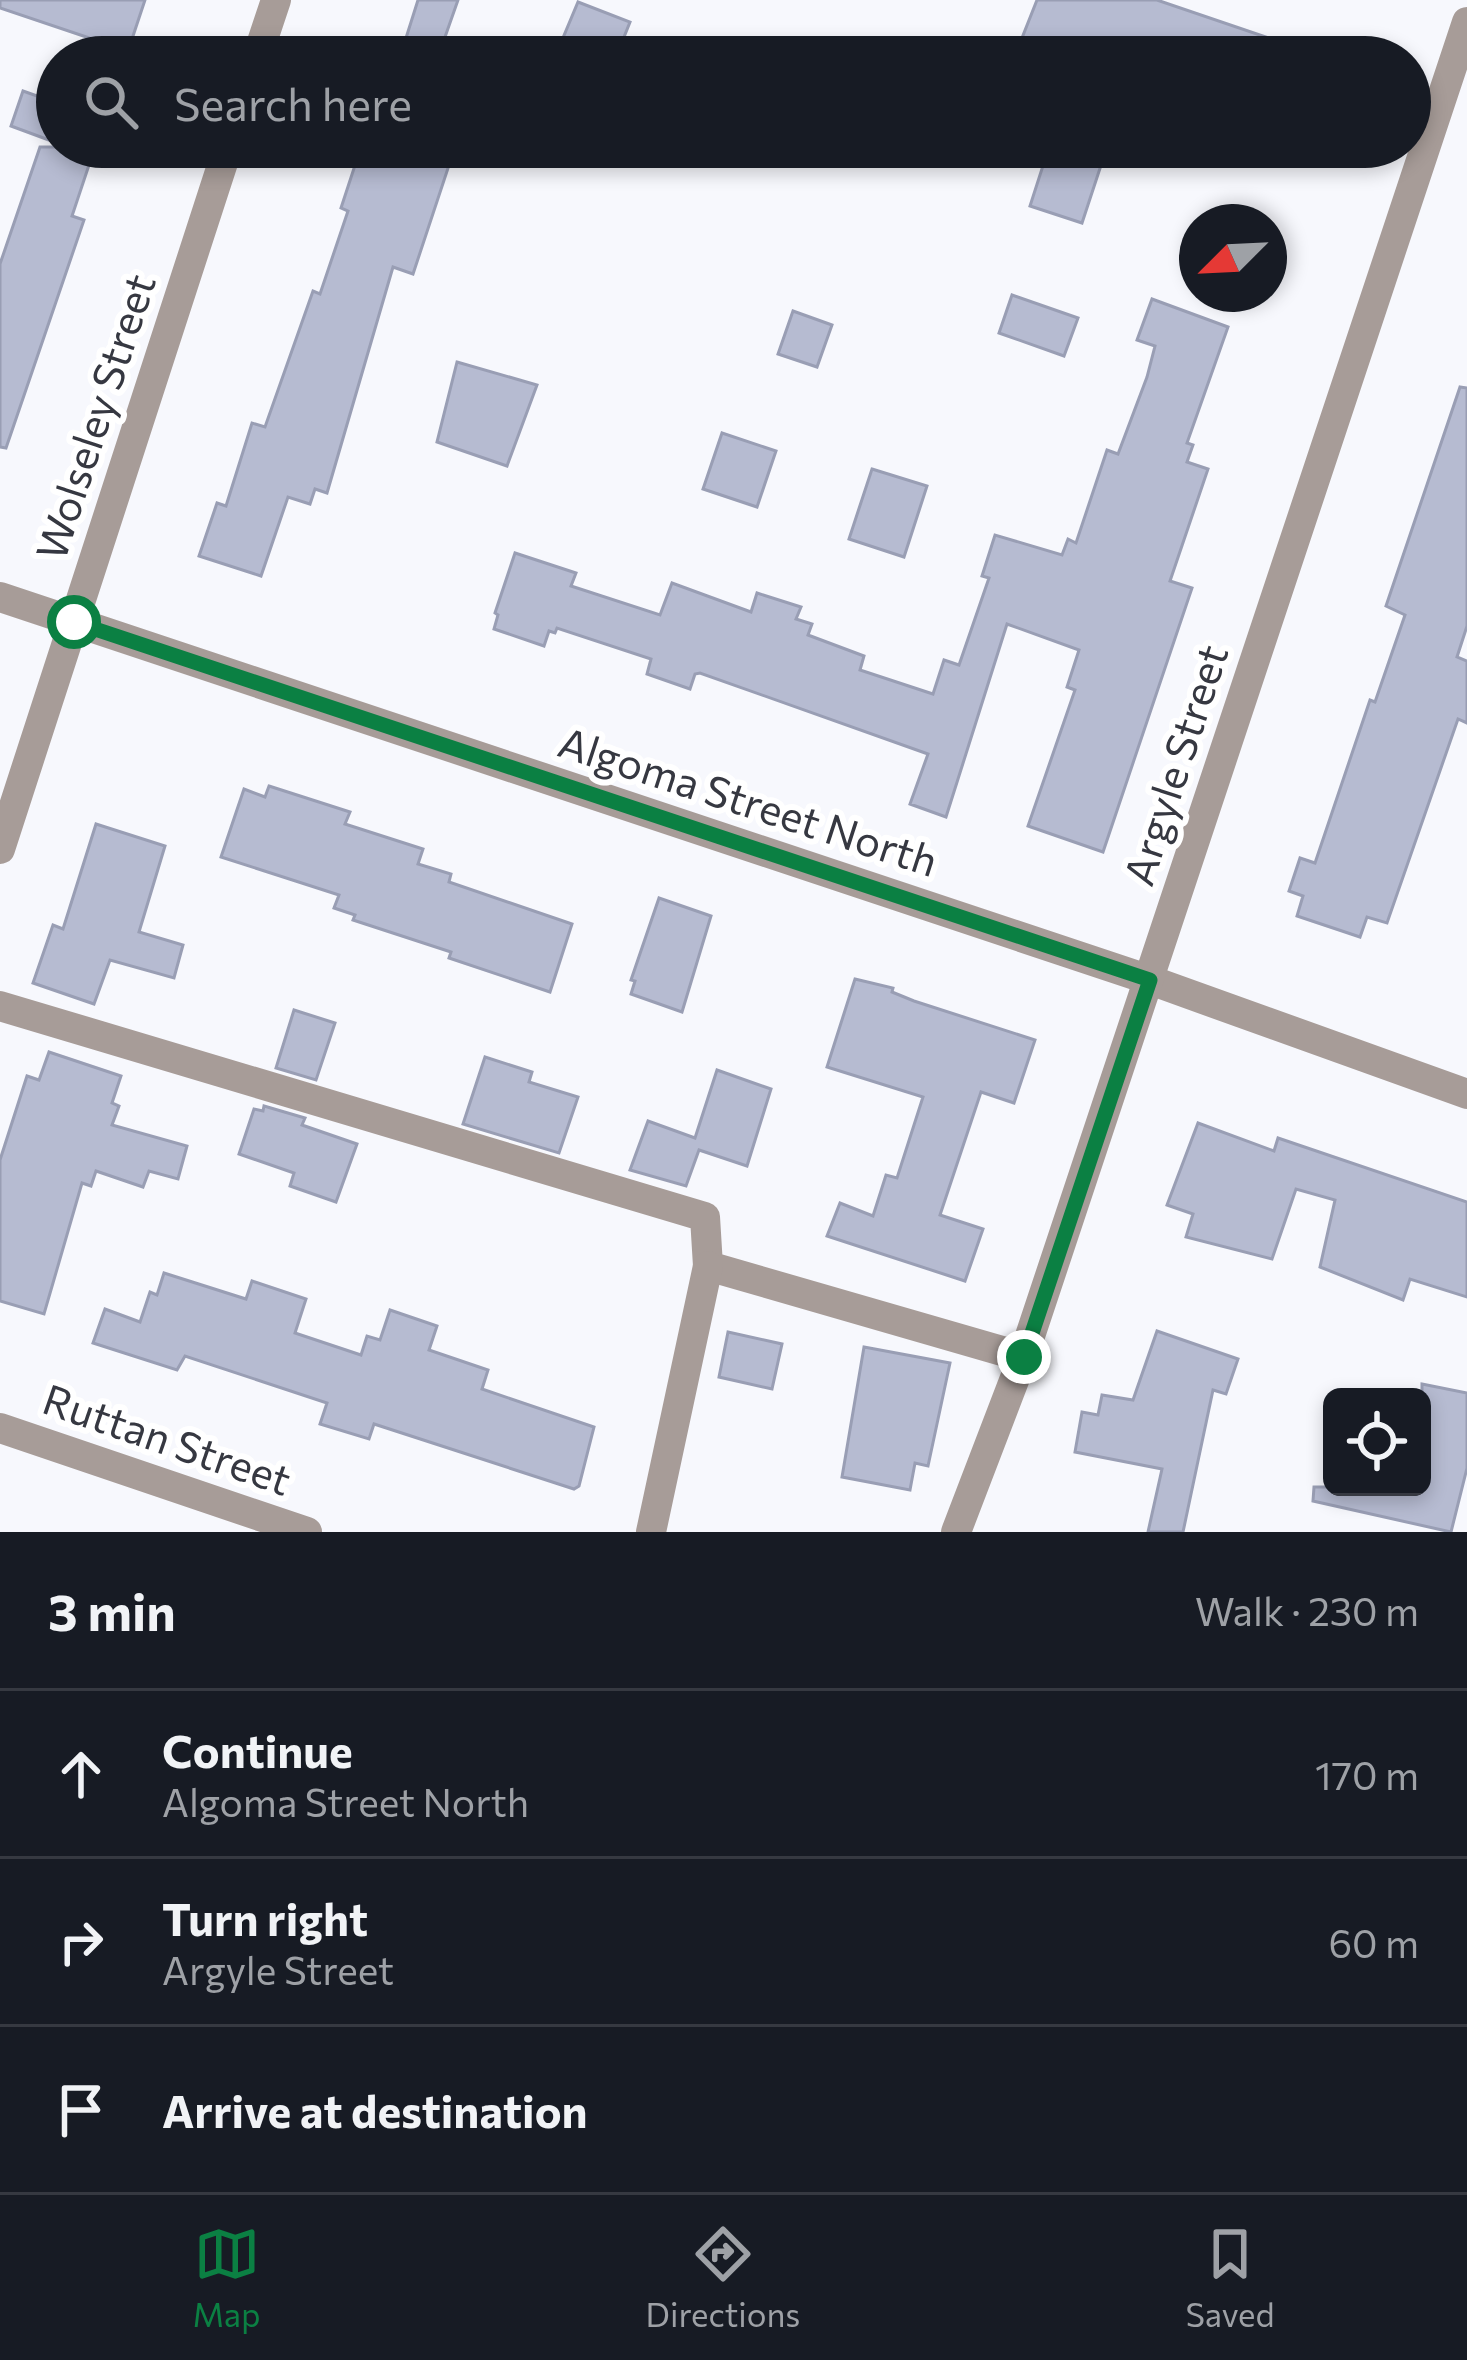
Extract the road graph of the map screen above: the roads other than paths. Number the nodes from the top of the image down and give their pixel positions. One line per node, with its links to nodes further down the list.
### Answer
1 (276, 0): 3 (street)
2 (1467, 22): 4 (street, Argyle Street)
3 (264, 36)
4 (1431, 131)
5 (221, 168): 8 (street, Wolseley Street)
6 (1419, 168): 10 (street, Argyle Street)
7 (0, 597): 8 (street, Algoma Street North)
8 (74, 622): 9 (street, Wolseley Street); 10 (street, Algoma Street North)
9 (0, 849)
10 (1150, 980): 12 (street, Algoma Street North); 14 (street, Argyle Street)
11 (0, 1006): 13 (street)
12 (1467, 1094)
13 (708, 1266): 14 (street); 17 (street)
14 (1024, 1357): 18 (street, Argyle Street)
15 (0, 1428): 16 (street, Ruttan Street)
16 (307, 1532)
17 (651, 1532)
18 (956, 1532)

